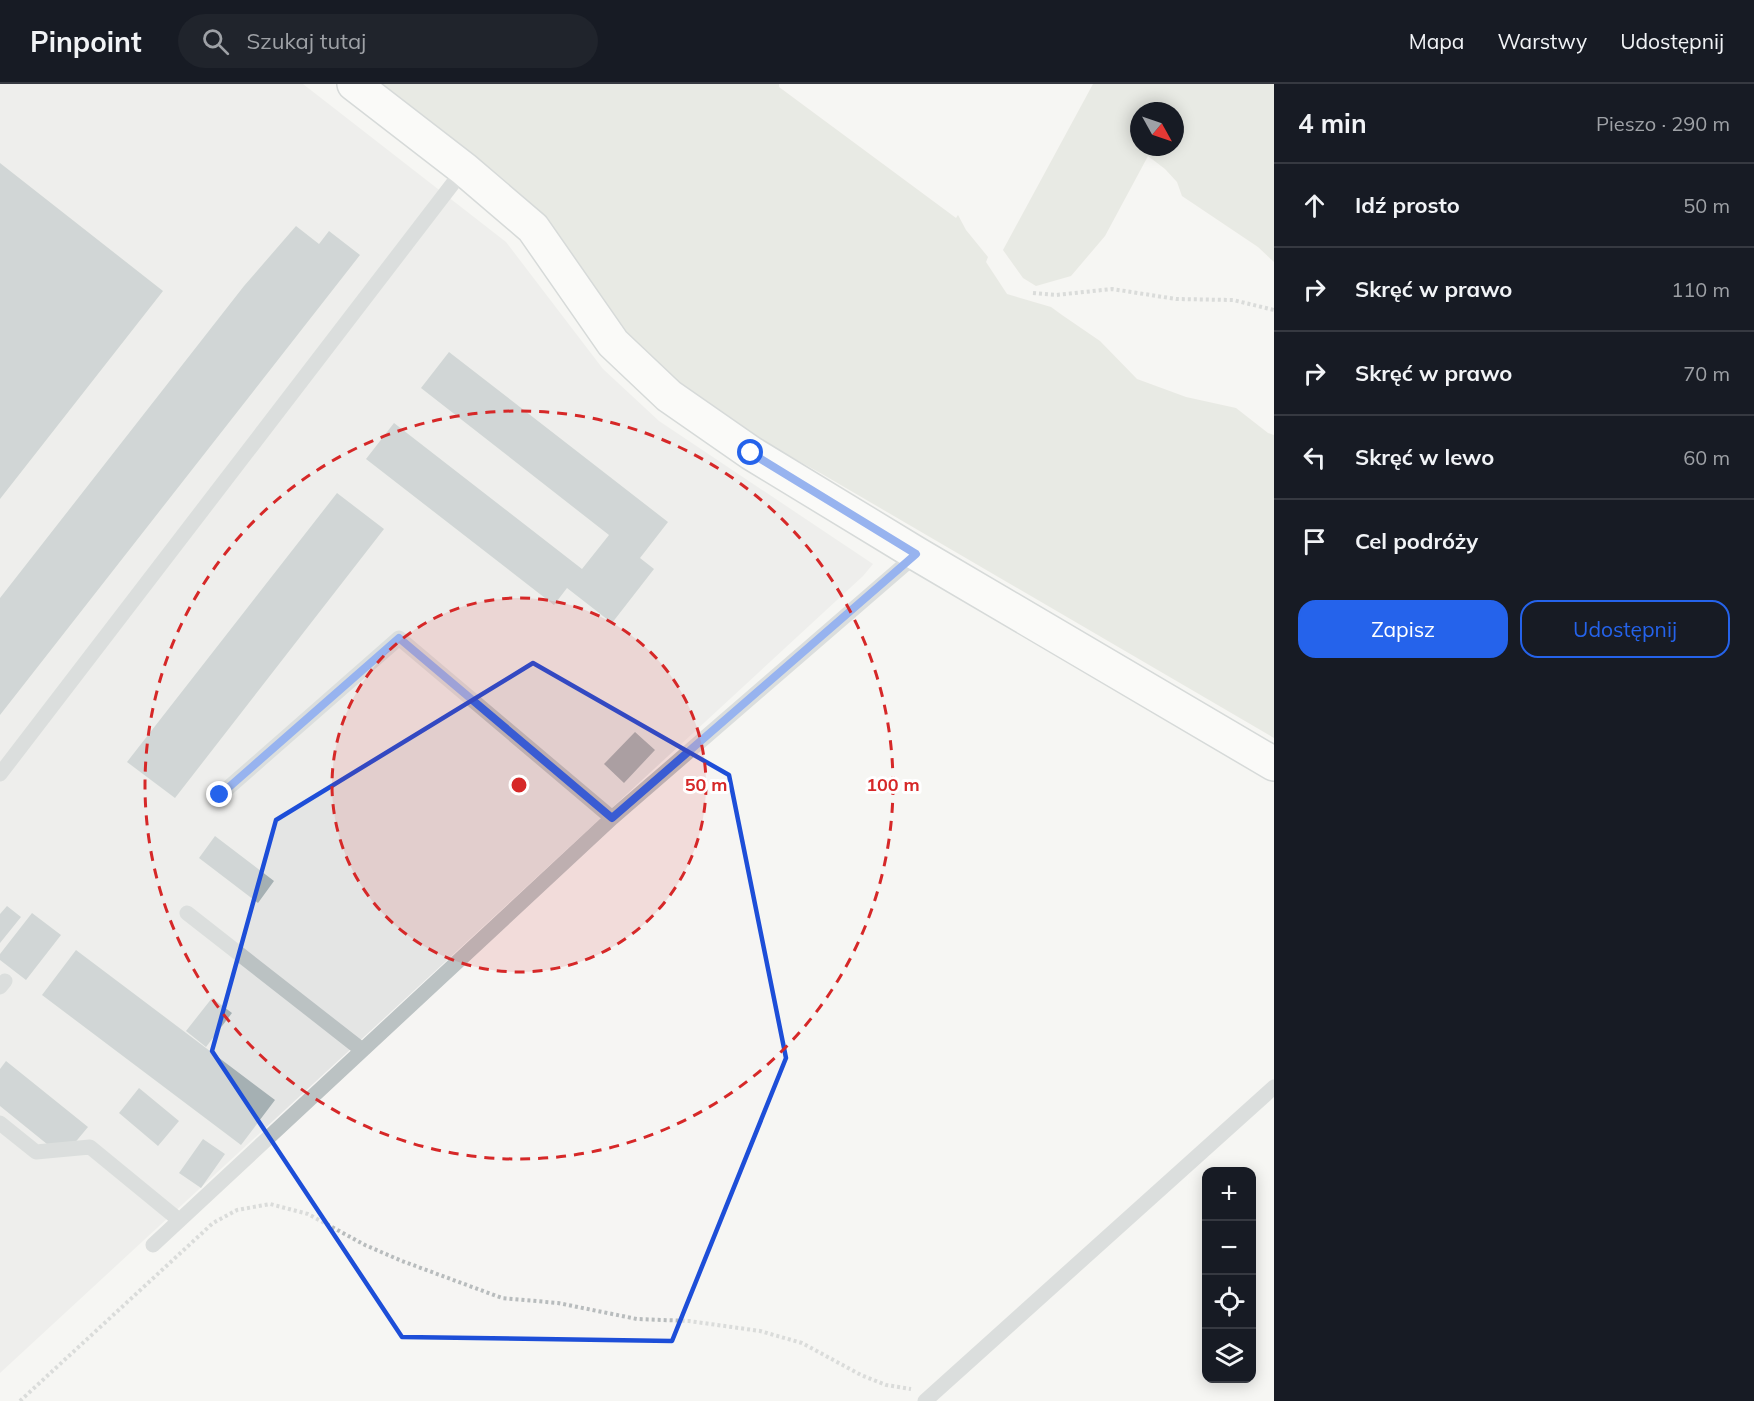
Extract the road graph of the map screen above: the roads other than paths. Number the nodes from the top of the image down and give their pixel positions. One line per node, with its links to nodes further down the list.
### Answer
1 (354, 84): 2 (street)
2 (464, 169): 3 (street); 5 (lane)
3 (916, 554): 4 (street); 7 (lane)
4 (1274, 764)
5 (0, 774)
6 (220, 795): 7 (lane)
7 (612, 818): 9 (lane)
8 (187, 913): 9 (lane)
9 (362, 1050): 12 (lane)
10 (1274, 1087): 14 (lane)
11 (0, 1123): 12 (lane)
12 (179, 1220): 13 (lane)
13 (153, 1245)
14 (928, 1398)

